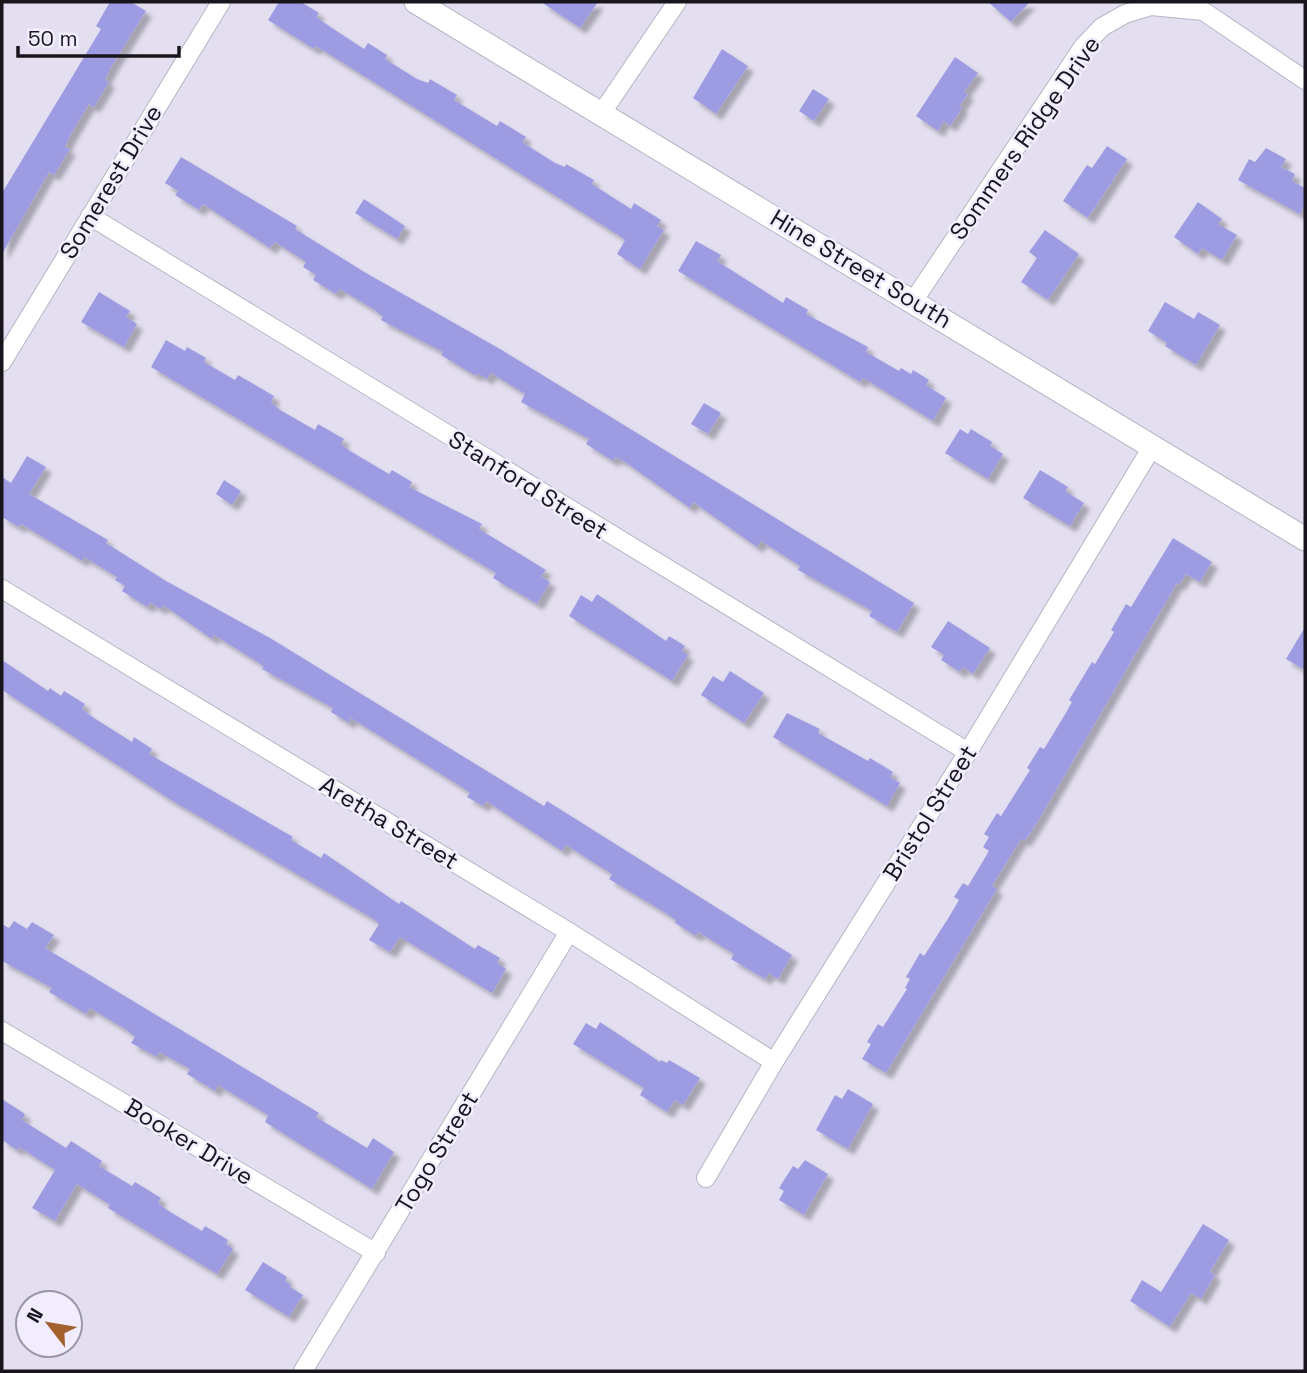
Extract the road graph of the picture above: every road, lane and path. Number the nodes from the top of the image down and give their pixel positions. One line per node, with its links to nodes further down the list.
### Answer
1 (221, 2): 6 (street, Somerest Drive)
2 (416, 2): 5 (street, Hine Street South)
3 (677, 2): 5 (street)
4 (1305, 80): 7 (street, Sommers Ridge Drive)
5 (601, 114): 7 (street, Hine Street South)
6 (90, 216): 8 (street, Somerest Drive); 12 (street, Stanford Street)
7 (914, 300): 9 (street, Hine Street South)
8 (2, 362)
9 (1152, 447): 10 (street, Hine Street South); 12 (street, Bristol Street)
10 (1305, 539)
11 (2, 589): 13 (street, Aretha Street)
12 (968, 752): 15 (street, Bristol Street)
13 (569, 932): 15 (street, Aretha Street); 17 (street, Togo Street)
14 (2, 1031): 17 (street, Booker Drive)
15 (774, 1062): 16 (street, Bristol Street)
16 (706, 1178)
17 (376, 1253): 18 (street, Togo Street)
18 (303, 1371)

